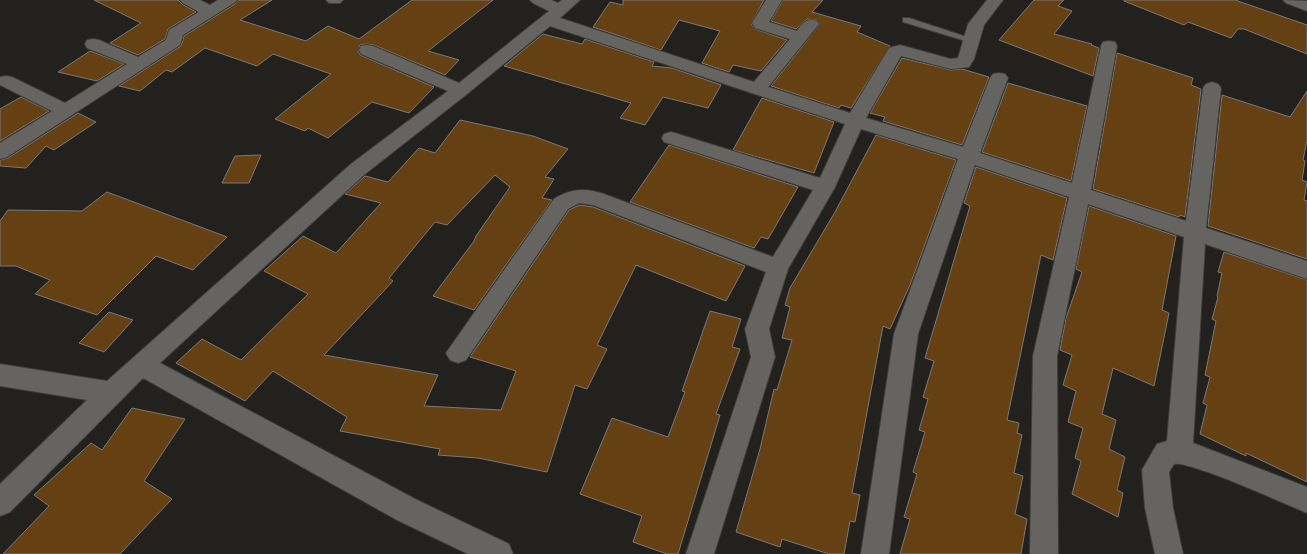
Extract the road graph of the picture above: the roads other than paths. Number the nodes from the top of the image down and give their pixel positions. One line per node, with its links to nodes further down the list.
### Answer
1 (188, 0): 9 (street)
2 (229, 0): 9 (street)
3 (538, 0): 8 (street)
4 (774, 0): 19 (street)
5 (995, 0): 11 (street)
6 (1291, 0): 7 (street)
7 (1307, 6)
8 (561, 10): 19 (street); 20 (street)
9 (210, 12): 15 (street)
10 (906, 20): 11 (lane)
11 (972, 40): 22 (street)
12 (93, 44): 15 (street)
13 (1109, 46): 27 (street)
14 (367, 50): 20 (street)
15 (140, 64): 21 (street)
16 (999, 78): 25 (street)
17 (6, 81): 21 (street)
18 (1212, 88): 28 (street)
19 (758, 89): 22 (street)
20 (461, 90): 32 (street)
21 (66, 111): 24 (street)
22 (855, 121): 25 (street); 26 (street)
23 (671, 138): 26 (street)
24 (0, 152)
25 (968, 156): 27 (street); 40 (street)
26 (825, 187): 29 (street)
27 (1080, 194): 28 (street); 41 (street)
28 (1195, 232): 30 (street); 35 (street)
29 (778, 268): 31 (street); 39 (street)
30 (1307, 270)
31 (458, 353)
32 (141, 365): 34 (street); 38 (street)
33 (0, 374): 34 (street)
34 (112, 393): 37 (street)
35 (1179, 451): 36 (street); 42 (street)
36 (1307, 500)
37 (0, 503)
38 (499, 554)
39 (700, 554)
40 (876, 554)
41 (1044, 554)
42 (1169, 554)

